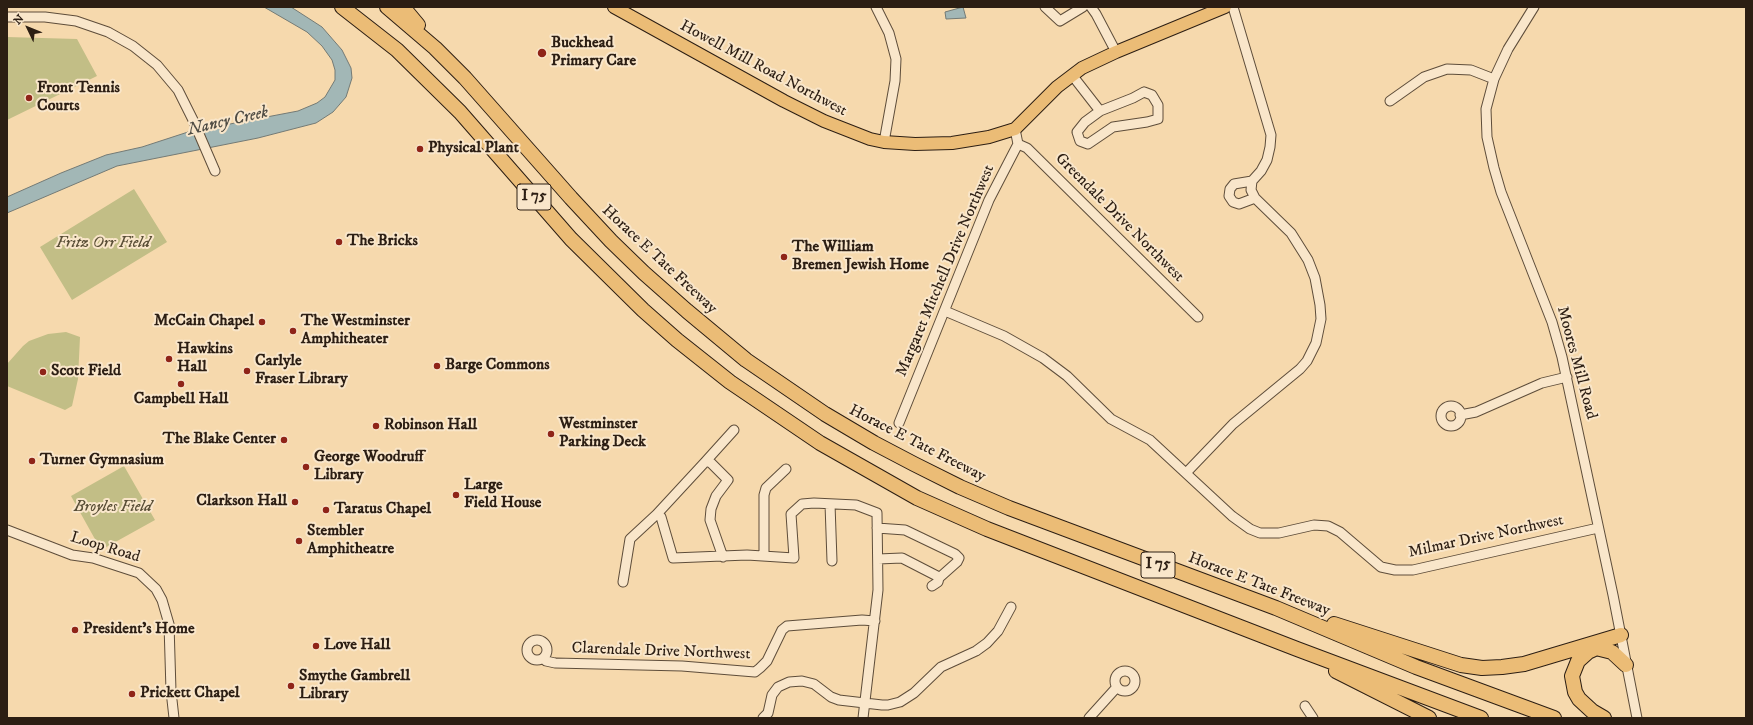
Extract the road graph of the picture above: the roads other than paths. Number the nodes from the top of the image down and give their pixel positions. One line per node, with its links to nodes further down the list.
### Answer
1 (342, 7): 52 (highway, I 75)
2 (387, 7): 14 (highway, Horace E Tate Freeway / I 75)
3 (403, 7): 14 (highway)
4 (614, 7): 21 (main road, Howell Mill Road Northwest)
5 (876, 7): 21 (street)
6 (1045, 7): 7 (street)
7 (1083, 7)
8 (1091, 7): 15 (street)
9 (1225, 7): 12 (main road)
10 (1233, 7): 24 (street)
11 (1534, 7): 17 (street, Moores Mill Road)
12 (1207, 11): 15 (main road)
13 (7, 17): 23 (street)
14 (435, 48): 48 (highway, Horace E Tate Freeway / I 75)
15 (1116, 52): 16 (main road)
16 (1072, 75): 19 (street); 20 (main road)
17 (1494, 79): 18 (street); 28 (street, Moores Mill Road)
18 (1390, 101)
19 (1100, 111): 19 (street)
20 (1015, 130): 21 (main road, Howell Mill Road Northwest); 22 (street)
21 (884, 142)
22 (1018, 144): 26 (street, Margaret Mitchell Drive Northwest); 27 (street, Greendale Drive Northwest)
23 (215, 171)
24 (1252, 181): 25 (street); 25 (street)
25 (1255, 198): 34 (street)
26 (945, 311): 30 (street, Margaret Mitchell Drive Northwest); 34 (street)
27 (1198, 317)
28 (1567, 377): 29 (street); 38 (street, Moores Mill Road)
29 (1460, 416)
30 (899, 423)
31 (734, 430): 32 (street)
32 (706, 461): 36 (street); 41 (street)
33 (786, 469): 40 (street)
34 (1186, 473): 38 (street, Milmar Drive Northwest)
35 (830, 504): 37 (street); 40 (street); 43 (street)
36 (657, 514): 41 (street); 45 (street)
37 (877, 528): 42 (street); 44 (street)
38 (1598, 528): 50 (street, Moores Mill Road)
39 (7, 530): 59 (street, Loop Road)
40 (764, 556): 41 (street)
41 (722, 557)
42 (878, 559): 44 (street); 49 (street)
43 (832, 561)
44 (939, 578): 46 (street)
45 (623, 582)
46 (932, 586)
47 (1011, 607): 56 (street)
48 (1276, 608): 50 (highway); 66 (highway, Horace E Tate Freeway / I 75)
49 (875, 621): 53 (street, Clarendale Drive Northwest); 56 (street)
50 (1621, 639): 51 (highway); 54 (street, Moores Mill Road)
51 (1596, 648): 54 (highway); 67 (highway)
52 (1297, 649): 64 (highway); 65 (highway, I 75)
53 (543, 658)
54 (1626, 666): 58 (street, Moores Mill Road)
55 (1117, 688): 62 (street)
56 (864, 703): 60 (street); 61 (street)
57 (1305, 706): 63 (street)
58 (1636, 716)
59 (174, 718)
60 (763, 718)
61 (862, 718)
62 (1089, 718)
63 (1313, 718)
64 (1429, 718)
65 (1481, 718)
66 (1554, 718)
67 (1604, 718)

